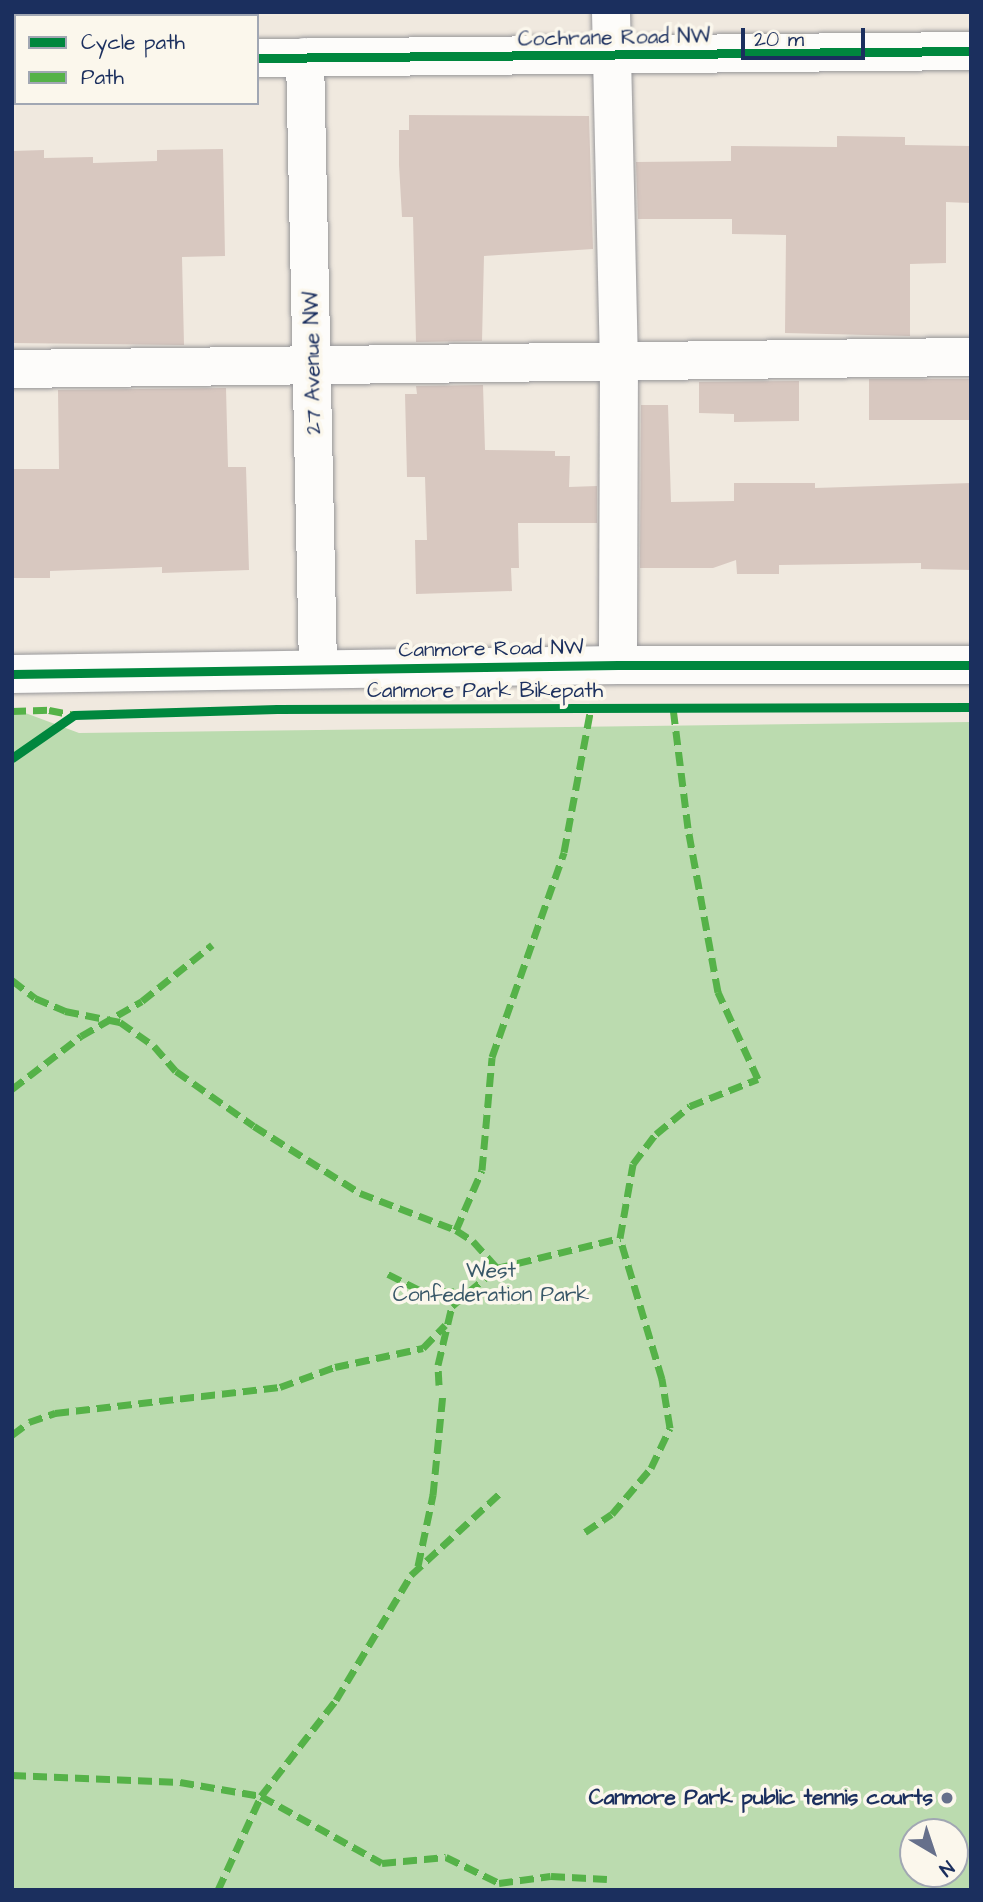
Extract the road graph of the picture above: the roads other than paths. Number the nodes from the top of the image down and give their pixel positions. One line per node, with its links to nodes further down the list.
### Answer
1 (611, 12): 3 (street)
2 (971, 51): 3 (street, Cochrane Road NW)
3 (611, 56): 4 (street, Cochrane Road NW); 7 (street)
4 (305, 57): 5 (street, Cochrane Road NW); 8 (street, 27 Avenue NW)
5 (259, 58)
6 (971, 357): 7 (street)
7 (619, 358): 8 (street); 10 (street)
8 (313, 365): 9 (street); 12 (street, 27 Avenue NW)
9 (12, 369)
10 (618, 665): 11 (street, Canmore Road NW); 12 (street, Canmore Road NW)
11 (971, 665)
12 (318, 668): 13 (street, Canmore Road NW)
13 (12, 674)

